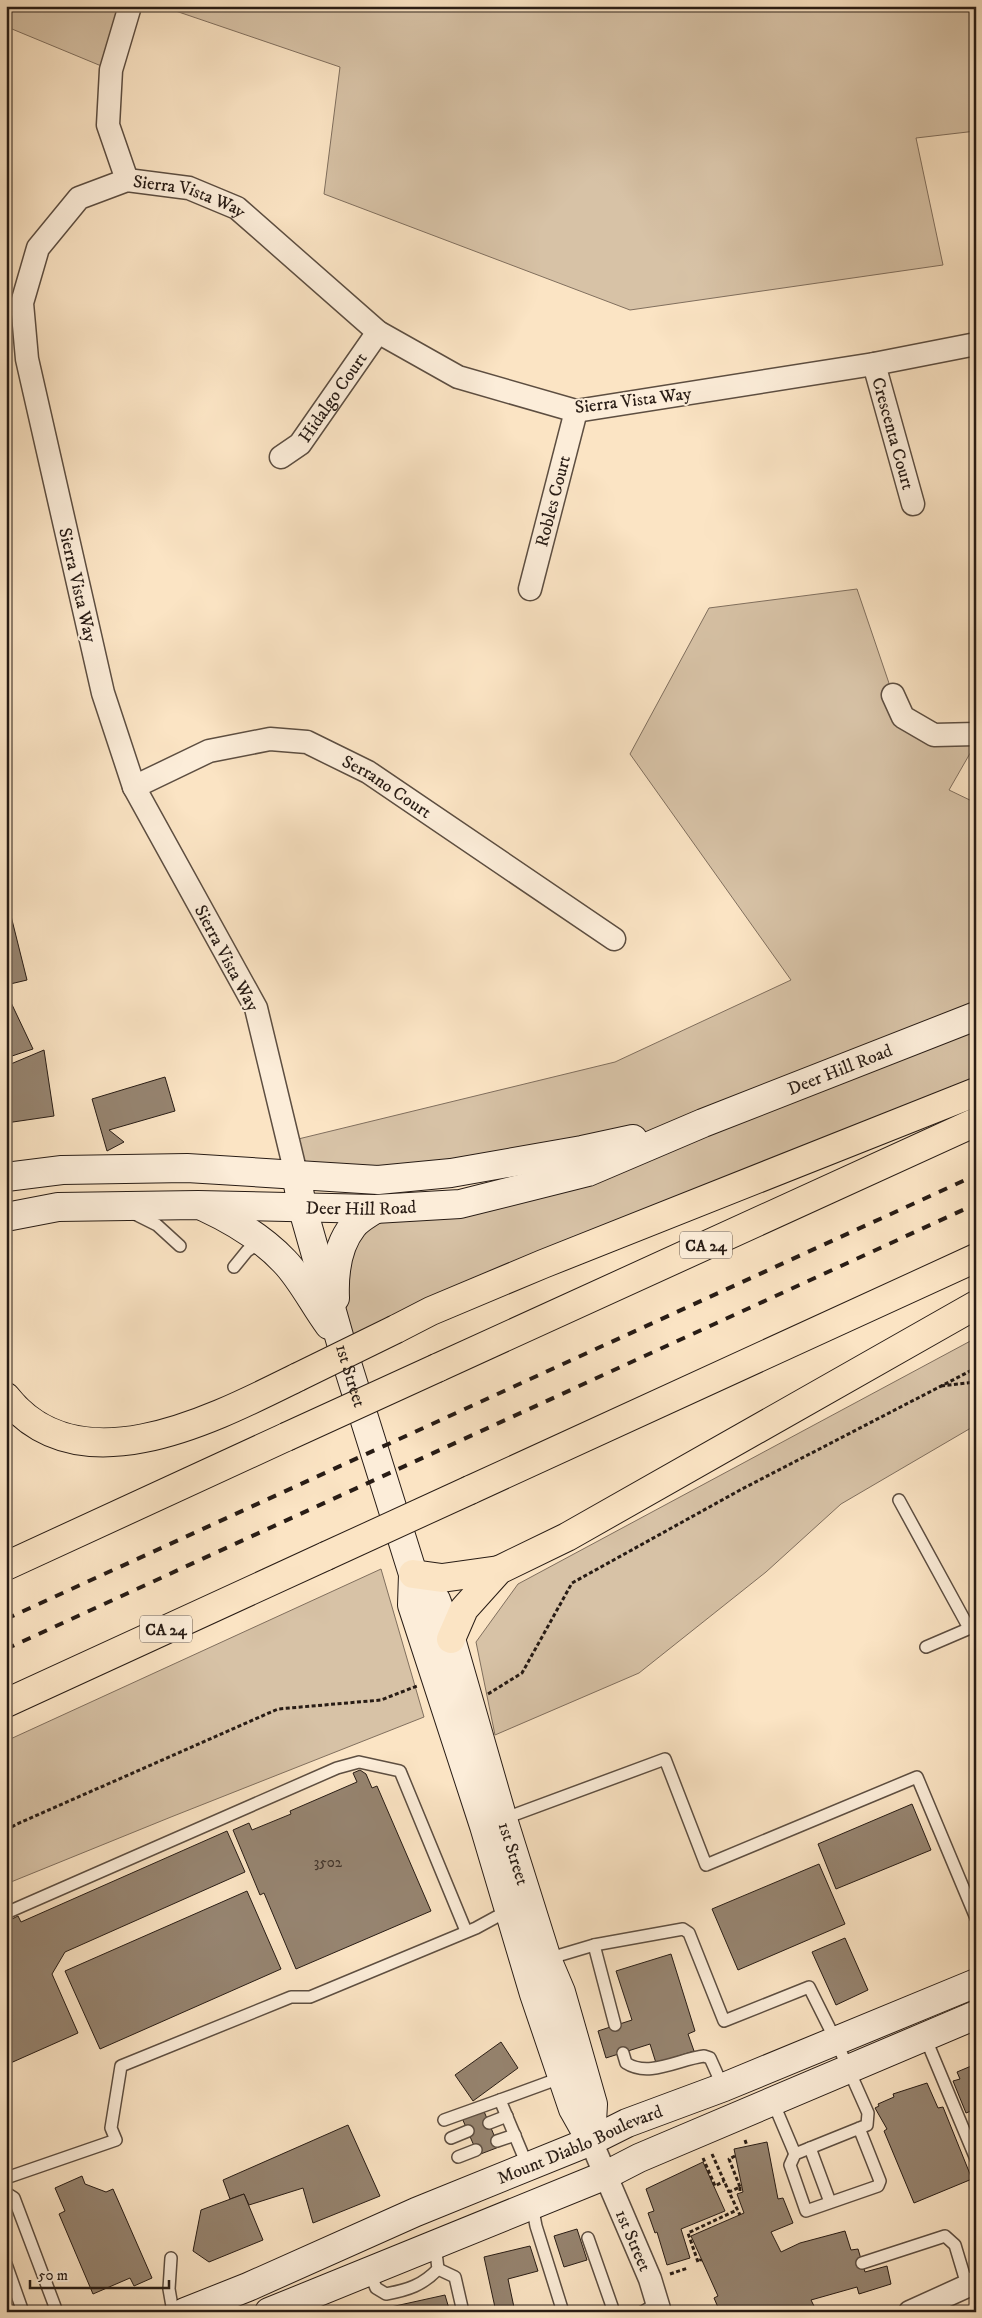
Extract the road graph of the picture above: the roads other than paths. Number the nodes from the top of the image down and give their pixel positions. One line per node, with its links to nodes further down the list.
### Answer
1 (130, 6): 2 (street)
2 (128, 180): 3 (street, Sierra Vista Way); 12 (street, Sierra Vista Way)
3 (378, 332): 6 (street, Sierra Vista Way); 7 (street, Hidalgo Court)
4 (976, 344): 5 (street, Sierra Vista Way)
5 (874, 364): 6 (street, Sierra Vista Way); 8 (street, Crescenta Court)
6 (576, 411): 9 (street, Robles Court)
7 (281, 457)
8 (913, 504)
9 (530, 590)
10 (893, 695): 11 (street)
11 (976, 734)
12 (134, 788): 13 (street, Serrano Court); 18 (street, Sierra Vista Way)
13 (614, 939)
14 (976, 1016): 17 (street, Deer Hill Road)
15 (976, 1092): 31 (highway, bridge)
16 (976, 1122): 33 (highway, CA 24, bridge)
17 (703, 1123): 18 (street, Deer Hill Road); 23 (street, Deer Hill Road)
18 (296, 1174): 19 (street, Deer Hill Road); 22 (street, 1st Street)
19 (6, 1177)
20 (118, 1205): 21 (street, Deer Hill Road); 24 (street, Deer Hill Road); 26 (lane)
21 (198, 1205): 22 (street, Deer Hill Road); 25 (street)
22 (302, 1206): 23 (street, Deer Hill Road); 30 (street, 1st Street)
23 (375, 1209): 30 (street)
24 (6, 1217)
25 (261, 1242): 28 (lane); 30 (street)
26 (180, 1246)
27 (976, 1258): 39 (highway, CA 24, bridge)
28 (234, 1267)
29 (976, 1305): 34 (highway)
30 (338, 1331): 35 (street, 1st Street)
31 (6, 1397)
32 (899, 1500): 36 (lane)
33 (6, 1566)
34 (500, 1570): 35 (highway); 37 (highway)
35 (413, 1574): 37 (street, 1st Street); 42 (street, 1st Street)
36 (973, 1627): 38 (lane)
37 (451, 1638): 40 (street, 1st Street)
38 (926, 1647)
39 (6, 1702)
40 (506, 1828): 42 (lane); 43 (lane); 46 (street, 1st Street)
41 (6, 1913): 44 (lane)
42 (510, 1914): 44 (lane); 46 (street); 54 (street, 1st Street)
43 (976, 1918)
44 (466, 1931): 74 (lane)
45 (594, 1945): 46 (lane); 49 (lane); 51 (lane)
46 (547, 1958): 65 (street, 1st Street)
47 (976, 1983): 51 (street, Mount Diablo Boulevard)
48 (976, 2015): 50 (street, Mount Diablo Boulevard)
49 (615, 2025)
50 (925, 2037): 53 (street, Mount Diablo Boulevard); 71 (lane)
51 (836, 2041): 53 (lane); 55 (street, Mount Diablo Boulevard)
52 (622, 2053): 55 (lane)
53 (849, 2069): 57 (street, Mount Diablo Boulevard); 61 (lane)
54 (563, 2077): 56 (lane); 65 (street, 1st Street)
55 (723, 2087): 65 (street, Mount Diablo Boulevard)
56 (500, 2100): 58 (lane); 59 (lane)
57 (773, 2102): 69 (lane); 73 (street, Mount Diablo Boulevard)
58 (507, 2116): 60 (lane); 63 (lane)
59 (444, 2120)
60 (489, 2123)
61 (859, 2128): 67 (lane); 76 (lane)
62 (468, 2131): 64 (lane)
63 (515, 2134): 66 (lane); 72 (lane)
64 (451, 2138)
65 (591, 2141): 72 (street, Mount Diablo Boulevard); 73 (street, 1st Street)
66 (497, 2142)
67 (810, 2148): 69 (lane); 76 (lane)
68 (476, 2150): 70 (lane)
69 (795, 2154): 76 (lane)
70 (458, 2157)
71 (976, 2159)
72 (528, 2167): 89 (street, Mount Diablo Boulevard)
73 (606, 2174): 77 (street, Mount Diablo Boulevard); 85 (street, 1st Street)
74 (6, 2178)
75 (6, 2193): 87 (lane)
76 (830, 2202)
77 (532, 2205): 79 (street, Mount Diablo Boulevard); 92 (lane)
78 (588, 2238): 93 (lane)
79 (437, 2257): 84 (street, Mount Diablo Boulevard); 91 (lane)
80 (171, 2258): 88 (lane)
81 (862, 2263): 83 (lane)
82 (6, 2264): 86 (lane)
83 (971, 2284): 94 (street)
84 (304, 2305): 90 (street, Mount Diablo Boulevard)
85 (653, 2309)
86 (24, 2312)
87 (57, 2312)
88 (173, 2312)
89 (185, 2312)
90 (269, 2312)
91 (463, 2312)
92 (563, 2312)
93 (614, 2312)
94 (910, 2312)

